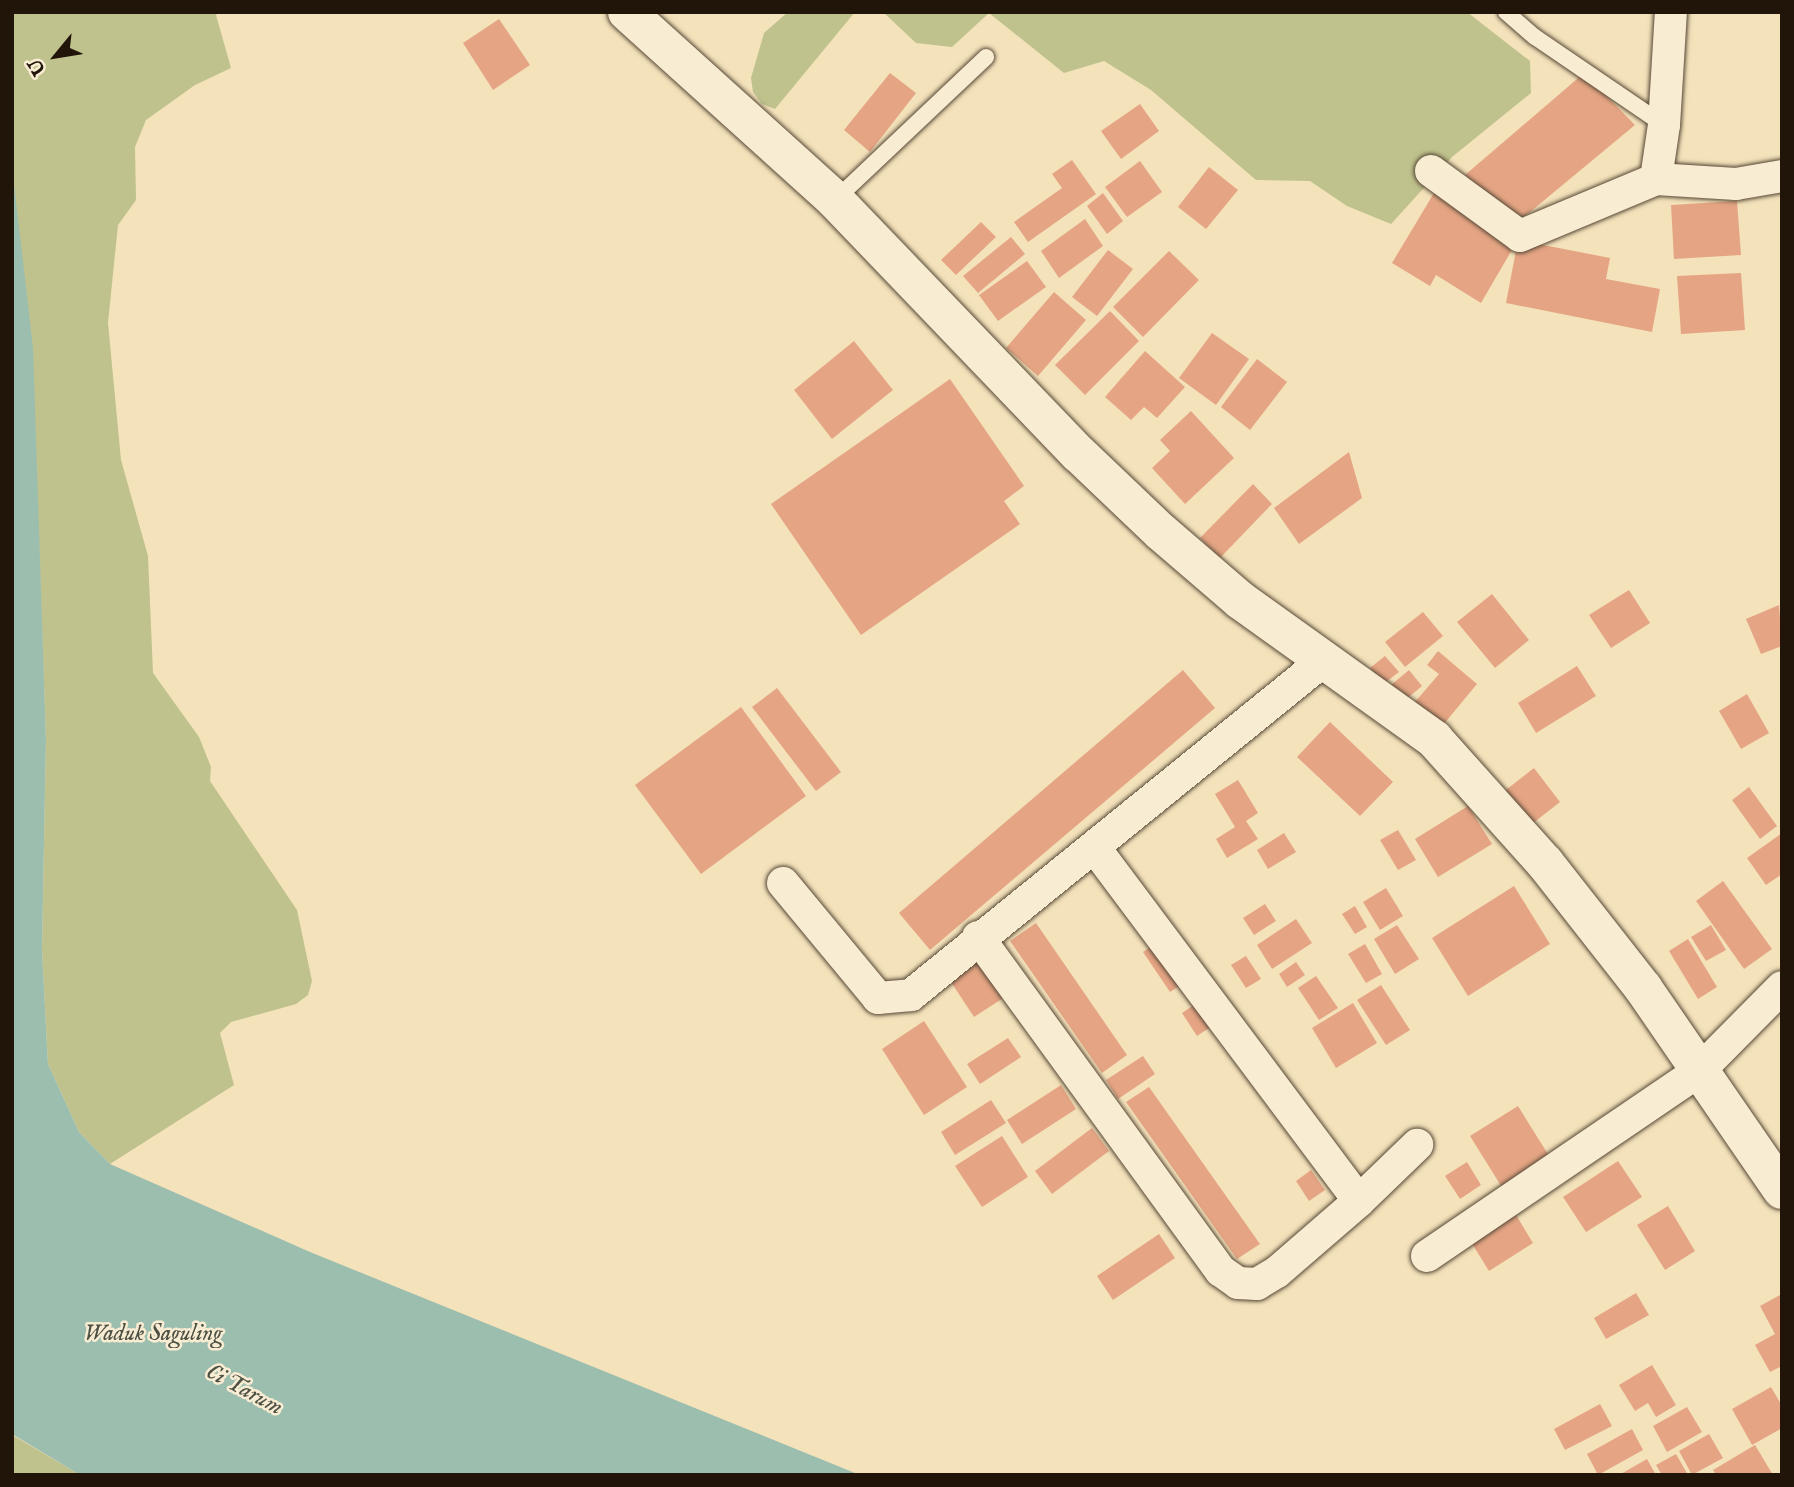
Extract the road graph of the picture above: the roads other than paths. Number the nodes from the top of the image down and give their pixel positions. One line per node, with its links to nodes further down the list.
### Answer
1 (627, 12): 9 (street)
2 (1506, 12): 5 (lane)
3 (1671, 12): 5 (street)
4 (986, 57): 9 (lane)
5 (1664, 125): 8 (street)
6 (1432, 171): 8 (street)
7 (1782, 176): 8 (street)
8 (1656, 179)
9 (835, 200): 10 (street)
10 (1324, 661): 11 (street); 15 (street)
11 (1096, 849): 13 (street); 18 (street)
12 (783, 883): 13 (street)
13 (978, 937): 18 (street)
14 (1782, 987): 15 (street)
15 (1699, 1071): 17 (street); 19 (street)
16 (1417, 1145): 18 (street)
17 (1782, 1190)
18 (1359, 1202)
19 (1427, 1256)

